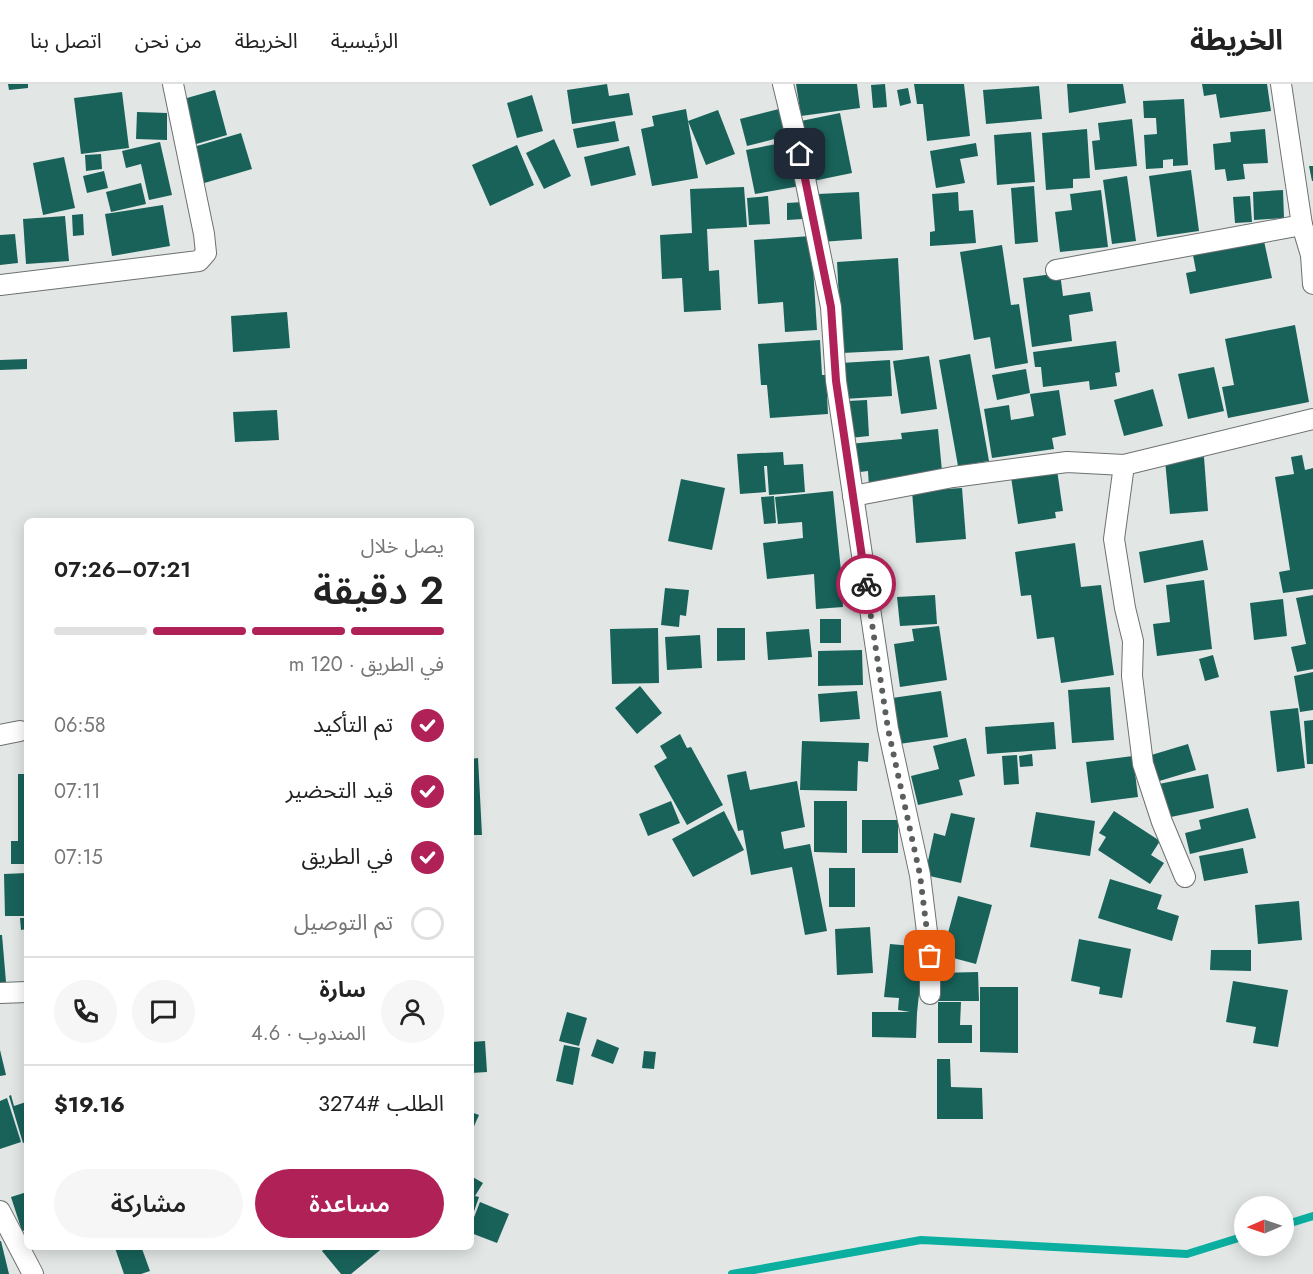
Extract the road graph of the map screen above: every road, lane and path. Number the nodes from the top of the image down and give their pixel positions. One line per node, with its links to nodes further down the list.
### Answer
1 (173, 84): 8 (street)
2 (783, 84): 11 (street)
3 (1281, 84): 4 (street)
4 (1302, 225): 5 (street); 6 (street)
5 (1312, 255): 7 (street)
6 (1056, 270)
7 (1313, 284)
8 (0, 285)
9 (1313, 419): 10 (street)
10 (1124, 465): 11 (street); 14 (street)
11 (853, 496): 17 (street)
12 (20, 730): 13 (street)
13 (0, 735)
14 (1185, 877)
15 (24, 992): 16 (street)
16 (0, 993)
17 (930, 994)
18 (0, 1210): 19 (street)
19 (33, 1274)

